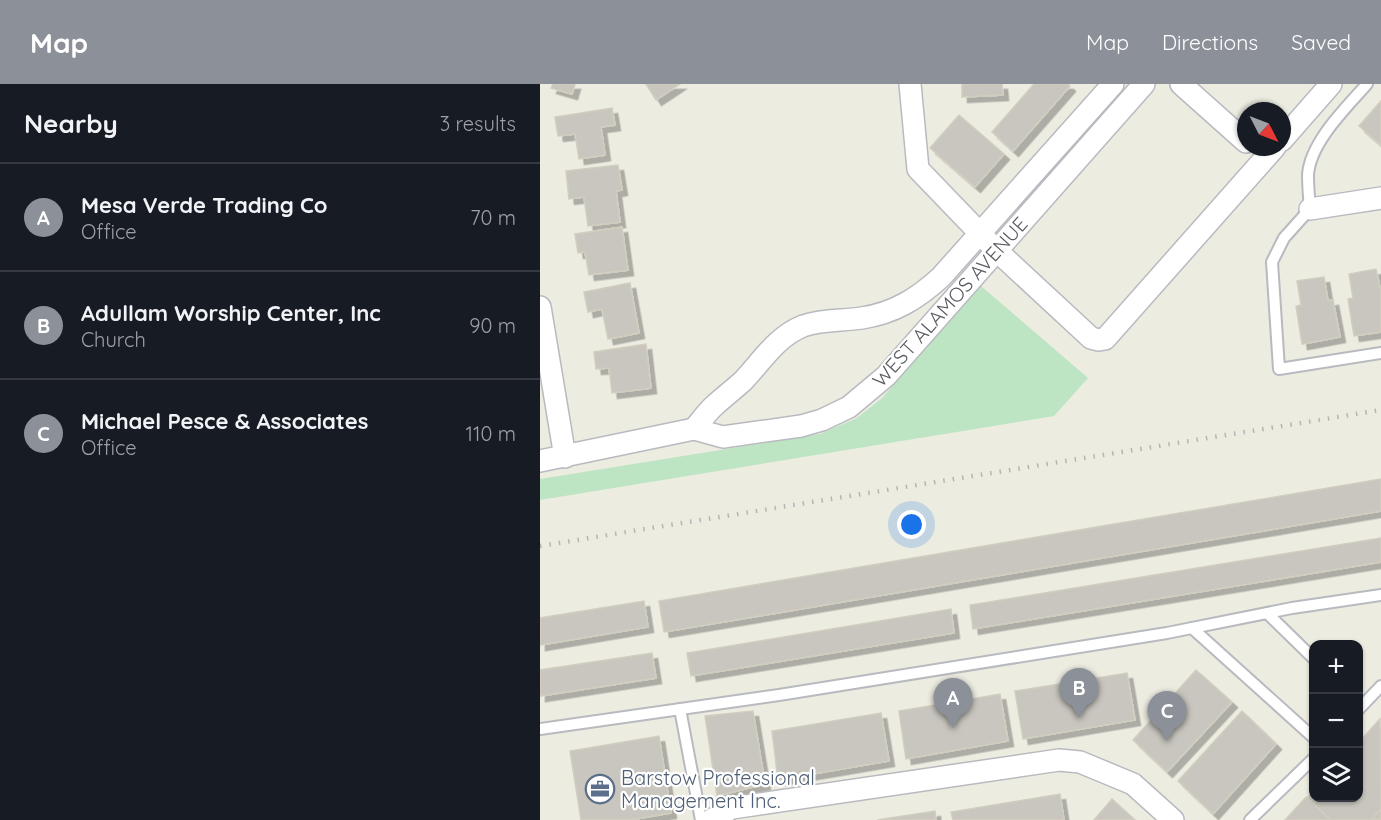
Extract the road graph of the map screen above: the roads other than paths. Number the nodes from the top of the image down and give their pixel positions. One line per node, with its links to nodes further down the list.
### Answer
1 (910, 84): 12 (street)
2 (1113, 84): 12 (street, WEST ALAMOS AVENUE)
3 (1144, 84): 13 (street, WEST ALAMOS AVENUE)
4 (1181, 84): 8 (street)
5 (1331, 84): 7 (street)
6 (1367, 84): 11 (lane)
7 (1291, 130)
8 (1237, 134)
9 (1260, 156): 13 (street)
10 (1381, 198): 11 (street)
11 (1310, 208): 17 (lane)
12 (981, 233): 13 (street); 15 (street, WEST ALAMOS AVENUE)
13 (996, 250): 16 (street, WEST ALAMOS AVENUE)
14 (540, 307): 19 (street)
15 (897, 309): 16 (street); 18 (street, WEST ALAMOS AVENUE)
16 (918, 338): 18 (street, WEST ALAMOS AVENUE)
17 (1381, 353)
18 (694, 429): 19 (street)
19 (565, 457): 20 (street)
20 (540, 461)
21 (1381, 595): 22 (lane)
22 (1267, 613): 23 (lane); 24 (lane)
23 (1192, 628): 27 (lane); 29 (lane)
24 (1309, 654)
25 (1381, 686): 26 (lane)
26 (1363, 703)
27 (680, 709): 28 (lane); 32 (lane)
28 (544, 729): 30 (lane)
29 (1309, 733)
30 (540, 737)
31 (1309, 763): 35 (lane)
32 (701, 820)
33 (711, 820): 34 (street)
34 (1173, 820)
35 (1250, 820)

